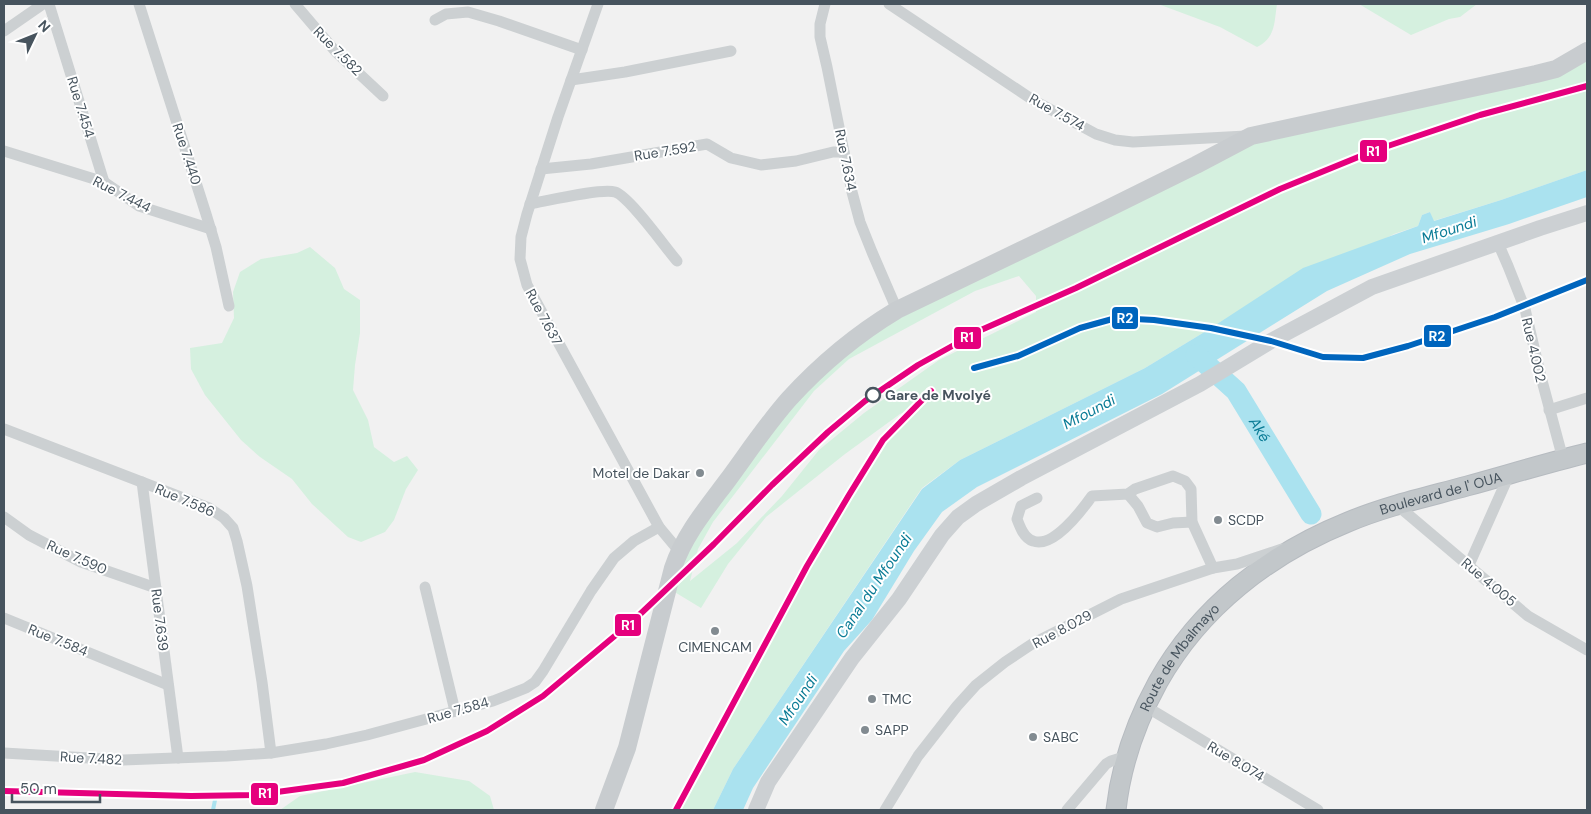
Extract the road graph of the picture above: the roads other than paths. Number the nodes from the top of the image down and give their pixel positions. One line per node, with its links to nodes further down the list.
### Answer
1 (43, 4): 9 (street)
2 (49, 4): 19 (street, Rue 7.454)
3 (139, 4): 22 (street, Rue 7.440)
4 (295, 4): 14 (street, Rue 7.582)
5 (598, 4): 10 (street, Rue 7.637)
6 (824, 4): 17 (street, Rue 7.634)
7 (889, 4): 15 (street, Rue 7.574)
8 (435, 20): 10 (street)
9 (4, 31)
10 (582, 50): 13 (street, Rue 7.637)
11 (732, 50): 13 (street)
12 (1587, 51): 15 (main road)
13 (571, 80): 18 (street, Rue 7.637)
14 (383, 96)
15 (1251, 136): 26 (main road)
16 (4, 151): 19 (street, Rue 7.444)
17 (844, 152): 18 (street, Rue 7.592); 26 (street, Rue 7.634)
18 (541, 169): 20 (street, Rue 7.637)
19 (104, 182): 22 (street, Rue 7.444)
20 (530, 204): 24 (street); 39 (street, Rue 7.637)
21 (1587, 213): 23 (main road)
22 (211, 229): 25 (street, Rue 7.440)
23 (1498, 243): 28 (street, Rue 4.002); 56 (main road)
24 (676, 261)
25 (229, 306)
26 (897, 310): 41 (main road)
27 (1587, 398): 28 (street)
28 (1549, 410): 31 (street, Rue 4.002)
29 (4, 429): 33 (street, Rue 7.586)
30 (1587, 453): 31 (highway, Boulevard de l' OUA)
31 (1563, 459): 32 (highway, Boulevard de l' OUA)
32 (1509, 475): 36 (highway, Boulevard de l' OUA); 42 (street)
33 (142, 482): 45 (street, Rue 7.639); 52 (street, Rue 7.586)
34 (1128, 494): 35 (street); 38 (street); 38 (street)
35 (1037, 498)
36 (1397, 505): 40 (highway, Boulevard de l' OUA); 42 (street, Rue 4.005)
37 (4, 517): 45 (street, Rue 7.590)
38 (1192, 522): 43 (street)
39 (660, 526): 41 (street, Rue 7.637); 49 (street, Rue 7.584)
40 (1301, 543): 43 (street, Rue 8.029); 50 (highway); 53 (highway, Route de Mbalmayo)
41 (676, 560): 55 (main road)
42 (1469, 565): 47 (street, Rue 4.005)
43 (1213, 568): 57 (street, Rue 8.029)
44 (424, 587): 49 (street)
45 (156, 588): 48 (street, Rue 7.639)
46 (4, 618): 48 (street, Rue 7.584)
47 (1587, 650)
48 (168, 685): 54 (street, Rue 7.639)
49 (455, 711): 52 (street, Rue 7.584)
50 (1155, 712): 60 (highway); 61 (street, Rue 8.074)
51 (4, 753): 54 (street, Rue 7.482)
52 (271, 753): 54 (street, Rue 7.584)
53 (1127, 756): 58 (street); 59 (highway, Route de Mbalmayo)
54 (178, 758)
55 (604, 810)
56 (756, 810)
57 (885, 810)
58 (1067, 810)
59 (1116, 810)
60 (1127, 810)
61 (1318, 810)

